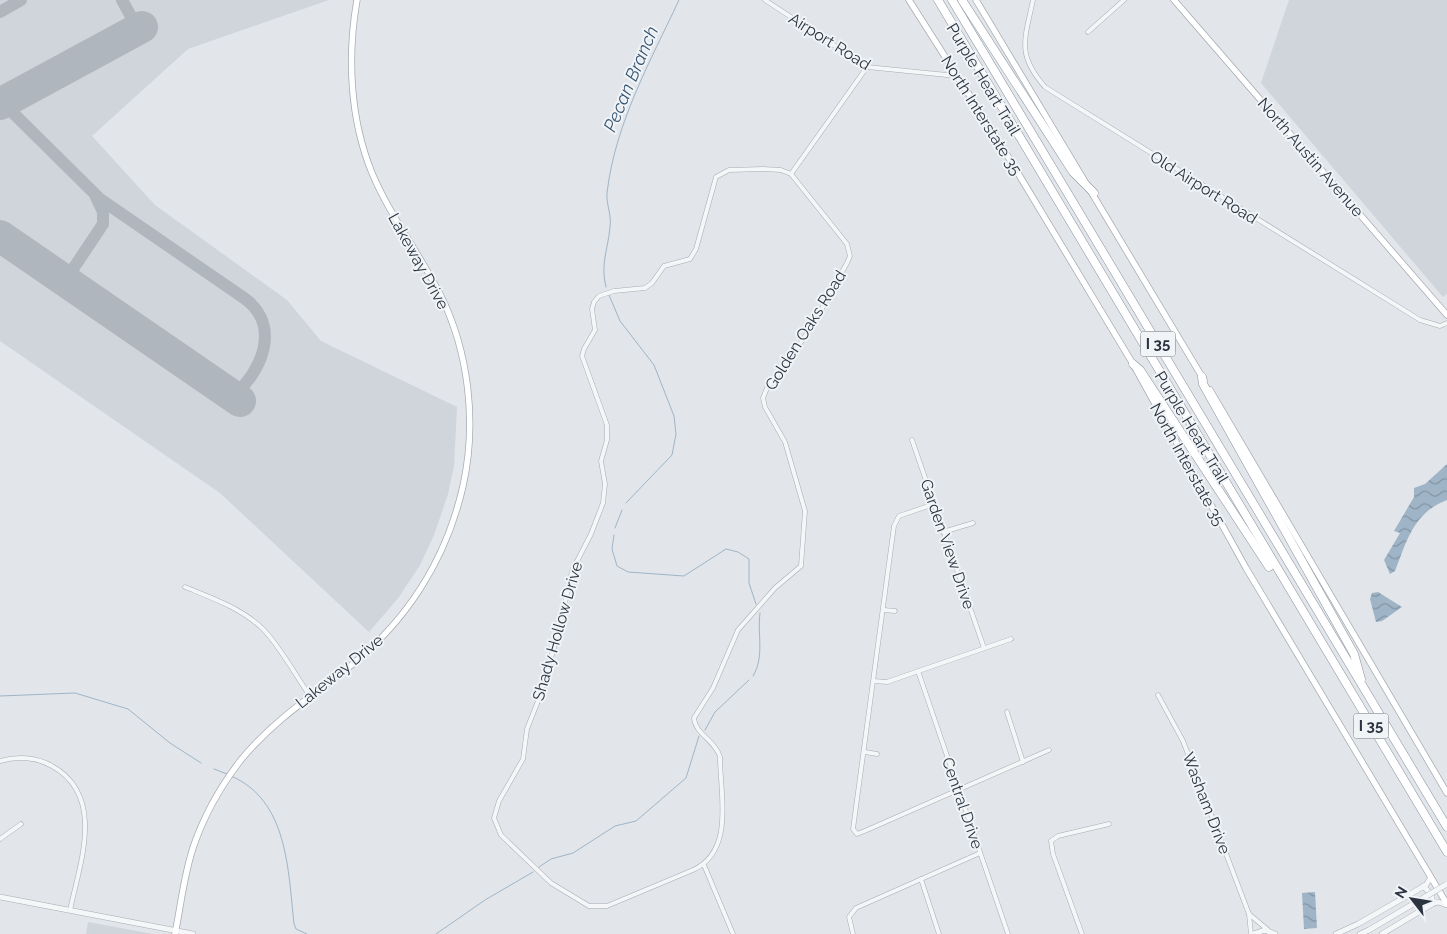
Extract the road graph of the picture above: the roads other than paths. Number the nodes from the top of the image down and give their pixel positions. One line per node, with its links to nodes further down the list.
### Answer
1 (356, 0): 34 (main road, Lakeway Drive)
2 (765, 0): 12 (street, Airport Road)
3 (910, 0): 13 (main road, North Interstate 35)
4 (938, 0): 25 (highway, Purple Heart Trail / I 35)
5 (952, 0): 32 (highway, Purple Heart Trail / I 35)
6 (962, 0): 15 (highway)
7 (976, 0): 15 (main road)
8 (1032, 0): 17 (street, Old Airport Road)
9 (1124, 0): 11 (street)
10 (1174, 0): 16 (main road, North Austin Avenue)
11 (1088, 32)
12 (867, 67): 13 (street, Airport Road); 14 (street)
13 (959, 76): 18 (main road, North Interstate 35)
14 (791, 174): 49 (street, Golden Oaks Road); 49 (street, Shady Hollow Drive)
15 (1094, 193): 19 (main road)
16 (1447, 315)
17 (1447, 323)
18 (1133, 364): 25 (highway); 50 (main road, North Interstate 35)
19 (1202, 377): 32 (highway); 42 (main road)
20 (912, 440): 21 (street, Garden View Drive)
21 (934, 504): 23 (street, Garden View Drive); 26 (street)
22 (973, 523): 23 (street)
23 (943, 532): 29 (street, Garden View Drive)
24 (184, 587): 34 (street)
25 (1295, 600): 47 (highway, Purple Heart Trail / I 35)
26 (884, 610): 27 (street); 31 (street)
27 (895, 611)
28 (1011, 638): 29 (street)
29 (984, 648): 30 (street)
30 (918, 671): 31 (street); 41 (street, Central Drive)
31 (874, 681): 37 (street)
32 (1364, 688): 45 (highway, Purple Heart Trail / I 35)
33 (1158, 695): 58 (street, Washam Drive)
34 (310, 696): 59 (main road, Lakeway Drive)
35 (1007, 712): 40 (street)
36 (1049, 750): 40 (street)
37 (865, 752): 38 (street); 41 (street)
38 (877, 754)
39 (0, 761): 57 (street)
40 (1024, 762): 41 (street)
41 (958, 791): 48 (street, Central Drive)
42 (1447, 793)
43 (21, 824): 46 (street)
44 (1109, 824): 66 (street)
45 (1447, 828)
46 (0, 840)
47 (1447, 852)
48 (980, 853): 51 (street); 65 (street, Central Drive)
49 (704, 865): 62 (street)
50 (1431, 877): 53 (street); 56 (main road, North Interstate 35)
51 (921, 879): 63 (street); 64 (street)
52 (1447, 884): 69 (street, bridge)
53 (1423, 886): 55 (street); 68 (street)
54 (0, 897): 57 (street)
55 (1432, 904): 56 (street); 70 (street)
56 (1447, 905)
57 (70, 910): 59 (street)
58 (1249, 914): 60 (street); 67 (street, Washam Drive)
59 (176, 932): 61 (street)
60 (1274, 933): 67 (street)
61 (193, 934)
62 (733, 934)
63 (852, 934)
64 (939, 934)
65 (1008, 934)
66 (1082, 934)
67 (1252, 934)
68 (1336, 934)
69 (1360, 934)
70 (1382, 934)

